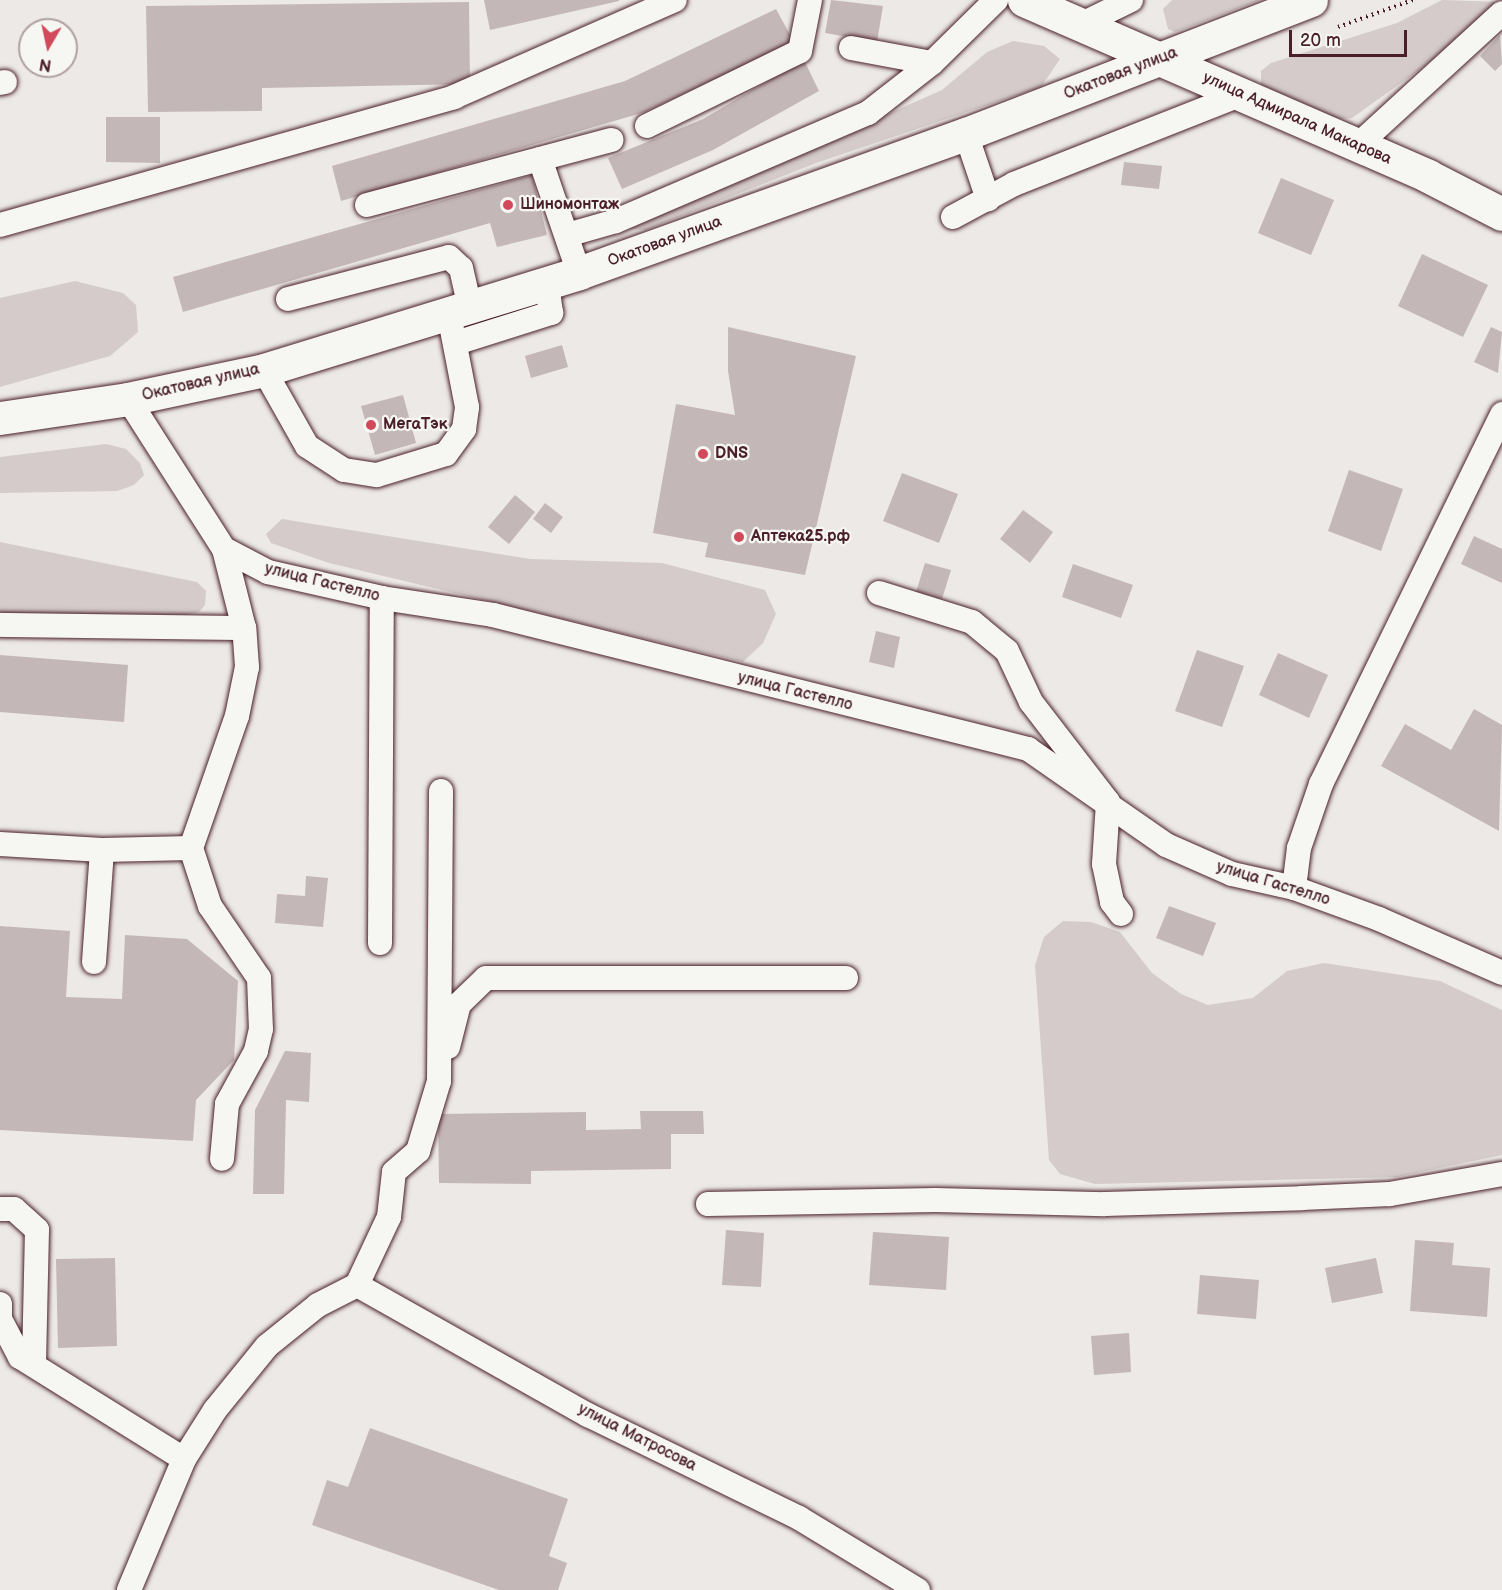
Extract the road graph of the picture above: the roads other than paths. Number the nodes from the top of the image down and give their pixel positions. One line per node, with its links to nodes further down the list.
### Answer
1 (675, 0): 21 (lane)
2 (810, 0): 12 (lane)
3 (996, 0): 10 (lane)
4 (1131, 0): 6 (lane)
5 (1311, 0): 9 (main road, Окатовая улица)
6 (1052, 10): 9 (main road, улица Адмирала Макарова)
7 (1502, 13): 15 (lane)
8 (851, 48): 10 (lane)
9 (1160, 59): 11 (main road, улица Адмирала Макарова); 13 (main road, Окатовая улица)
10 (932, 63): 22 (lane)
11 (1240, 95): 15 (main road, улица Адмирала Макарова); 17 (lane)
12 (647, 126)
13 (966, 134): 17 (lane); 23 (main road, Окатовая улица)
14 (611, 140): 16 (lane)
15 (1358, 145): 19 (main road, улица Адмирала Макарова)
16 (540, 159): 18 (lane); 22 (lane)
17 (988, 199): 20 (lane)
18 (367, 205)
19 (1502, 214)
20 (953, 217)
21 (0, 225)
22 (567, 235): 23 (lane)
23 (579, 273): 25 (main road, Окатовая улица)
24 (288, 299): 25 (lane)
25 (458, 321): 26 (main road, Окатовая улица); 26 (lane)
26 (264, 369): 27 (main road, Окатовая улица)
27 (128, 399): 29 (main road, Окатовая улица); 30 (lane, улица Гастелло)
28 (1502, 414): 40 (lane)
29 (0, 418)
30 (224, 549): 32 (lane, улица Гастелло); 34 (lane)
31 (879, 593): 36 (lane)
32 (381, 598): 36 (lane, улица Гастелло); 42 (lane)
33 (0, 625): 34 (lane)
34 (244, 628): 38 (lane)
35 (441, 791): 46 (lane)
36 (1108, 802): 40 (lane, улица Гастелло); 41 (lane)
37 (0, 844): 39 (lane)
38 (191, 848): 39 (lane); 47 (lane)
39 (102, 850): 43 (lane)
40 (1294, 888): 44 (lane, улица Гастелло)
41 (1121, 914)
42 (381, 943)
43 (94, 962)
44 (1502, 973)
45 (846, 978): 46 (lane)
46 (439, 1081): 51 (lane)
47 (222, 1159)
48 (1502, 1174): 49 (lane)
49 (708, 1204)
50 (0, 1209): 53 (lane)
51 (357, 1285): 54 (lane); 56 (lane, улица Матросова)
52 (0, 1304): 53 (lane)
53 (34, 1365): 54 (lane)
54 (184, 1459): 55 (lane)
55 (129, 1590)
56 (918, 1590)

